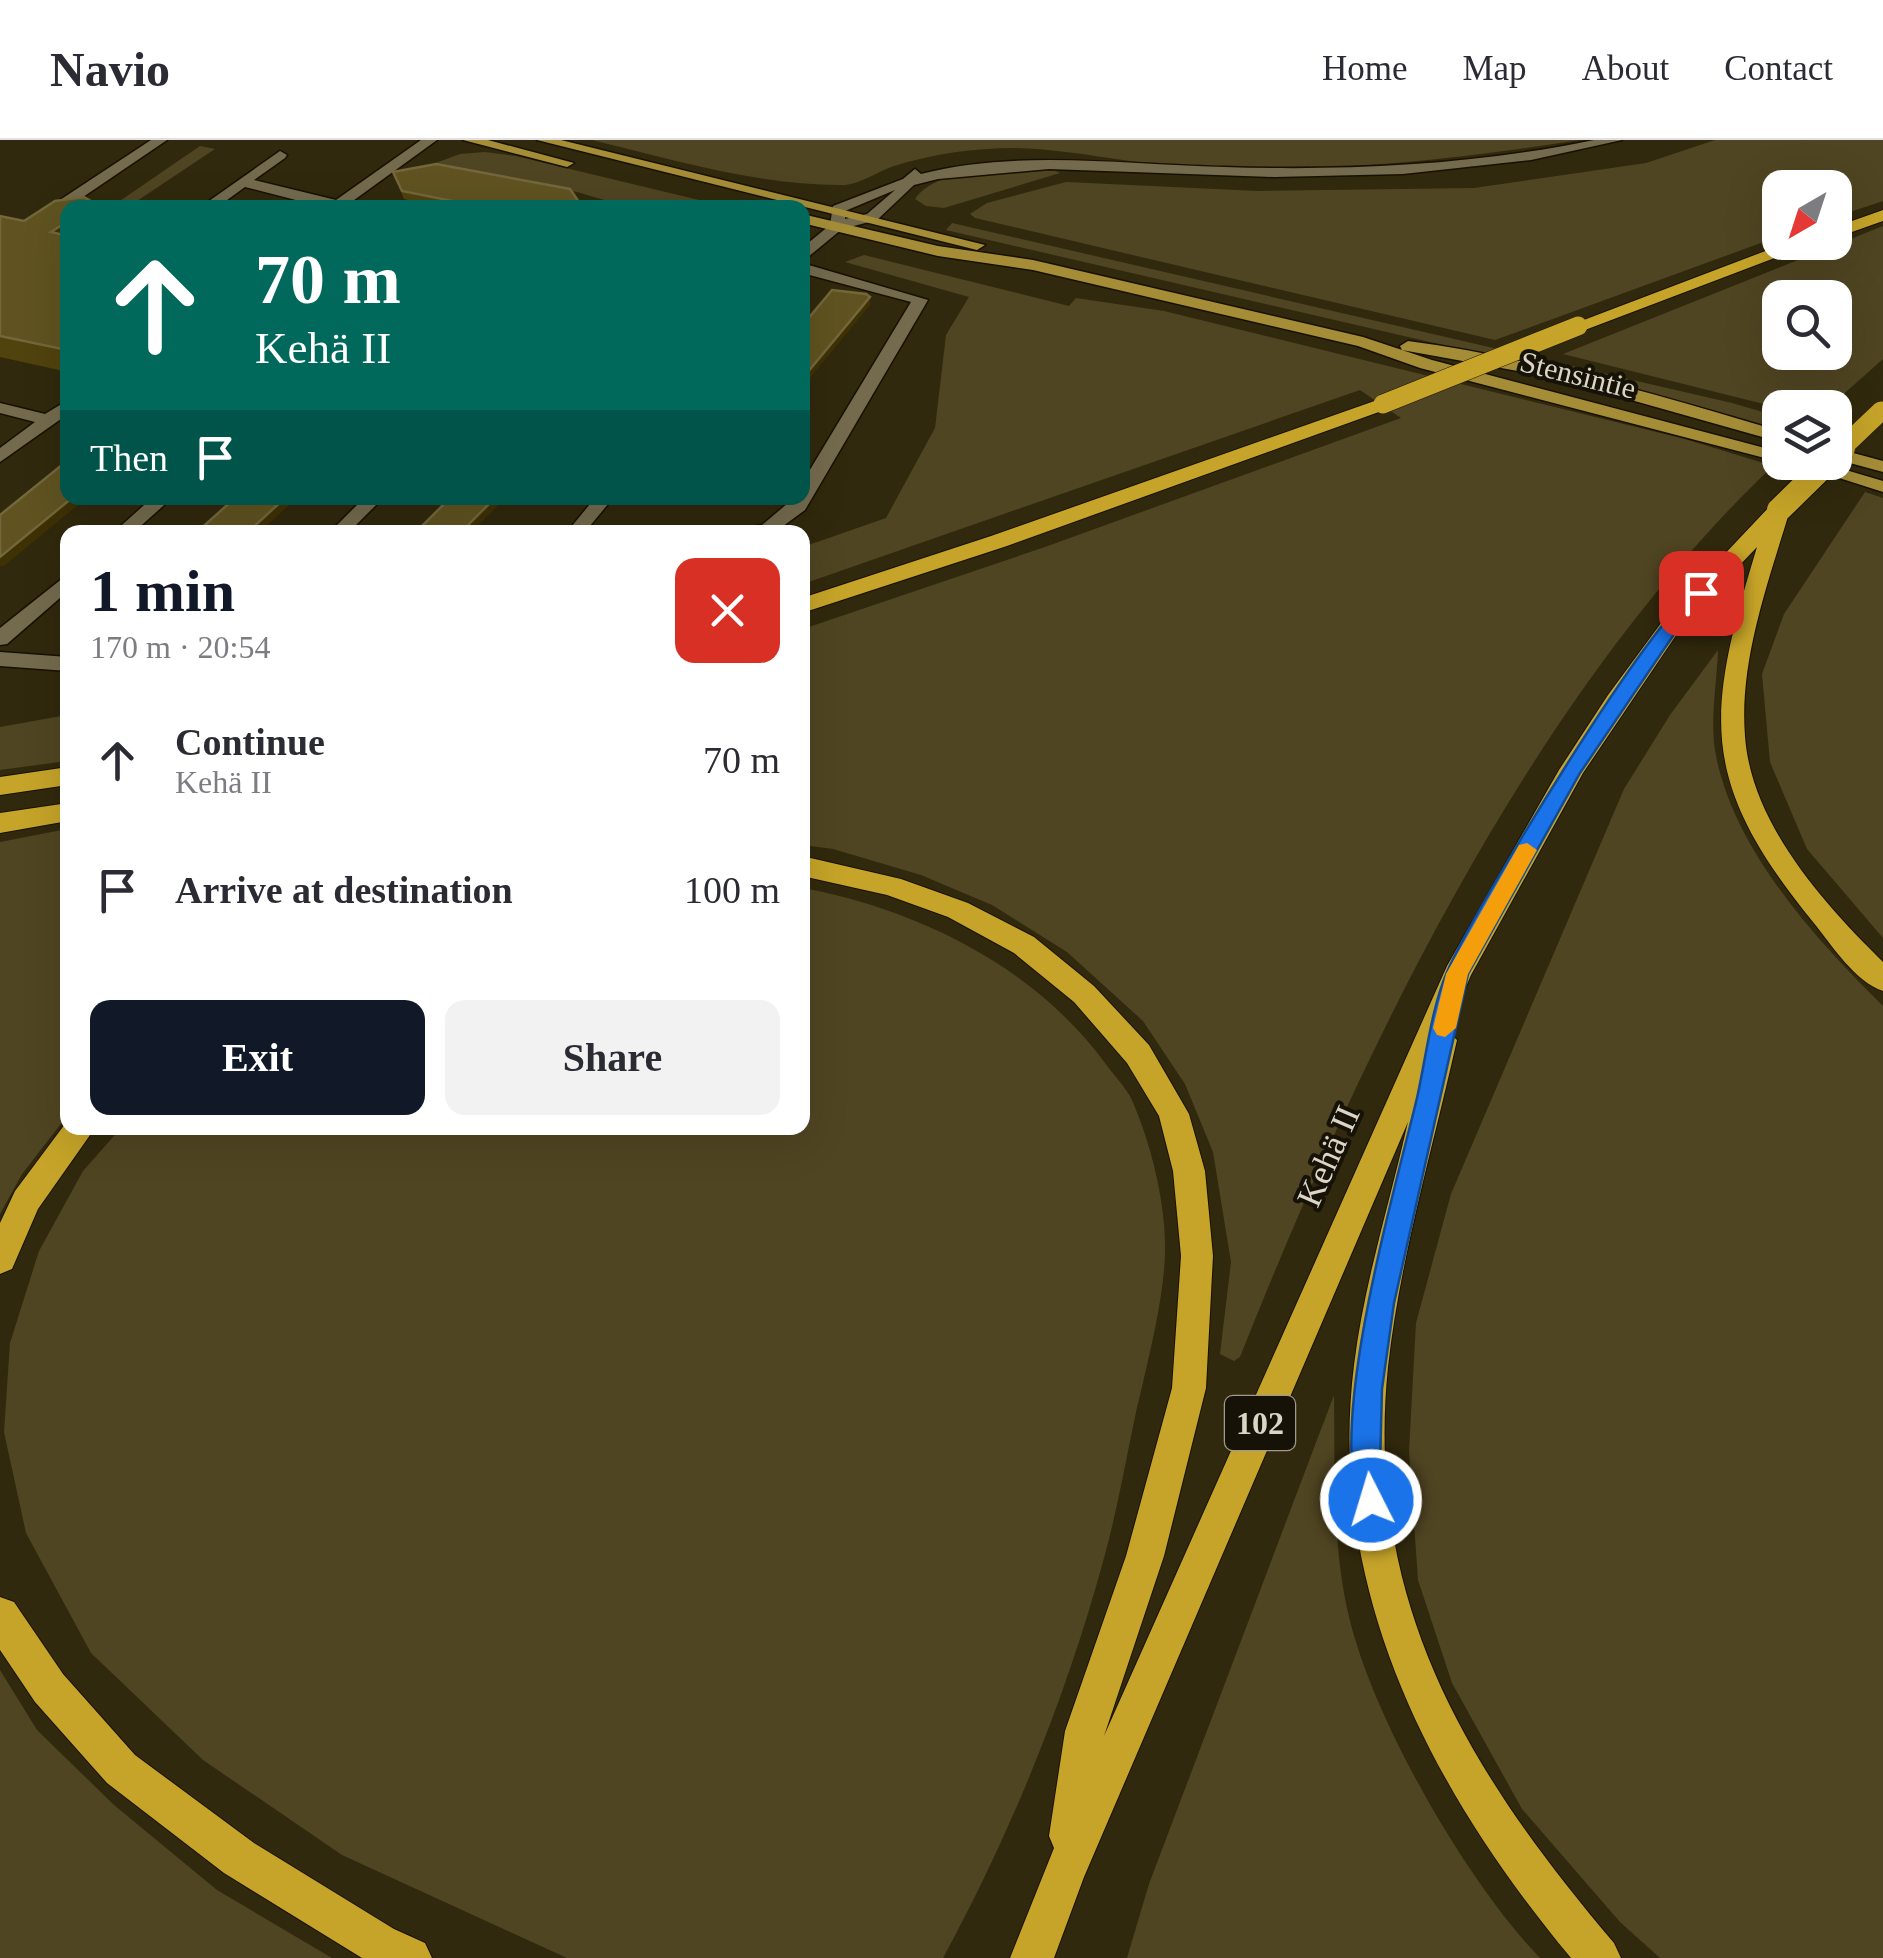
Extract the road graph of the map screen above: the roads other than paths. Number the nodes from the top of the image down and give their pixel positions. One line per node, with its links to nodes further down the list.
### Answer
1 (160, 140): 9 (street)
2 (430, 140): 12 (street)
3 (470, 140): 13 (main road)
4 (544, 140): 14 (main road, Stensintie)
5 (1614, 140): 7 (street)
6 (280, 156): 8 (street)
7 (915, 173): 17 (street); 19 (street)
8 (242, 182): 10 (street); 11 (street)
9 (70, 200)
10 (217, 200)
11 (316, 200)
12 (349, 200)
13 (722, 200)
14 (800, 200)
15 (810, 202): 17 (main road, Stensintie)
16 (60, 207): 21 (street)
17 (838, 209): 19 (main road, Stensintie); 22 (street)
18 (1883, 215): 23 (highway)
19 (872, 217): 22 (street); 26 (main road, Stensintie)
20 (810, 220): 22 (main road, Stensintie)
21 (0, 225)
22 (838, 226): 24 (street); 26 (main road, Stensintie)
23 (1852, 227)
24 (810, 250)
25 (1762, 259): 53 (highway, bridge)
26 (1033, 265): 28 (main road, Stensintie)
27 (810, 270): 41 (street)
28 (1363, 342): 33 (main road, Stensintie); 35 (main road, Stensintie)
29 (0, 408): 32 (street)
30 (1882, 410): 34 (highway, bridge)
31 (60, 411): 32 (street)
32 (47, 420): 36 (street)
33 (1762, 432)
34 (1852, 438)
35 (1762, 452)
36 (0, 457)
37 (1852, 459): 38 (main road)
38 (1883, 467)
39 (1852, 478): 42 (main road)
40 (1810, 480): 47 (highway, Kehä II / 102, bridge)
41 (810, 486)
42 (1883, 487)
43 (155, 505): 48 (street)
44 (367, 505): 49 (street)
45 (598, 505): 50 (street)
46 (799, 505): 51 (street)
47 (1779, 510): 62 (highway, Kehä II / 102); 63 (highway)
48 (131, 525)
49 (346, 525)
50 (582, 525)
51 (773, 525)
52 (60, 587): 54 (street)
53 (810, 603)
54 (0, 639)
55 (0, 659): 56 (street)
56 (60, 663)
57 (60, 777): 58 (highway)
58 (0, 786)
59 (60, 813): 60 (highway)
60 (0, 823)
61 (810, 868): 67 (highway)
62 (1457, 974): 67 (highway, Kehä II / 102); 70 (highway)
63 (1883, 980)
64 (74, 1135): 65 (highway)
65 (0, 1258)
66 (0, 1616): 68 (highway)
67 (1065, 1873): 69 (highway, Kehä II / 102)
68 (410, 1958)
69 (1032, 1958)
70 (1599, 1958)

